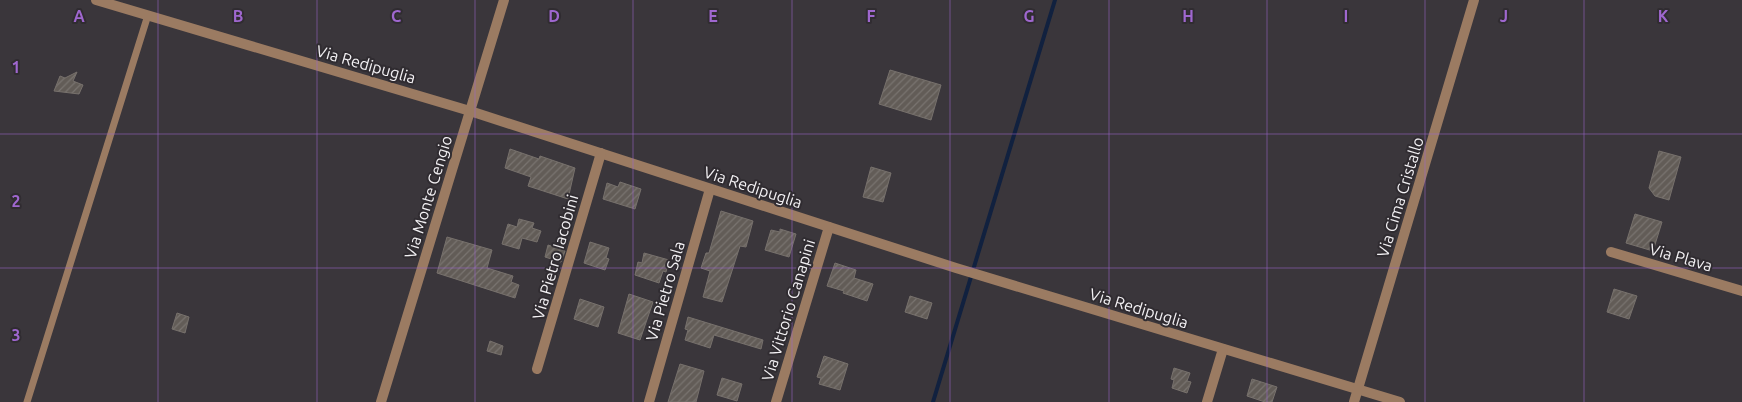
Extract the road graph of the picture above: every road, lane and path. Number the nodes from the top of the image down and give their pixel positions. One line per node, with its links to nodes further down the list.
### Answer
1 (96, 0): 4 (street, Via Redipuglia)
2 (504, 0): 5 (street, Via Monte Cengio)
3 (1474, 0): 13 (street, Via Cima Cristallo)
4 (148, 15): 5 (street, Via Redipuglia); 14 (lane)
5 (470, 110): 6 (street, Via Redipuglia); 15 (street, Via Monte Cengio)
6 (601, 153): 7 (street, Via Redipuglia); 12 (street, Via Pietro Iacobini)
7 (710, 188): 8 (street, Via Redipuglia); 16 (street, Via Pietro Sala)
8 (828, 227): 11 (street, Via Redipuglia); 17 (street, Via Vittorio Canapini)
9 (1611, 252): 10 (street, Via Plava)
10 (1742, 291)
11 (1223, 348): 13 (street, Via Redipuglia); 18 (street)
12 (537, 369)
13 (1358, 389): 19 (street, Via Cima Cristallo); 20 (street, Via Redipuglia)
14 (27, 402)
15 (380, 402)
16 (649, 402)
17 (776, 402)
18 (1207, 402)
19 (1354, 402)
20 (1400, 402)

